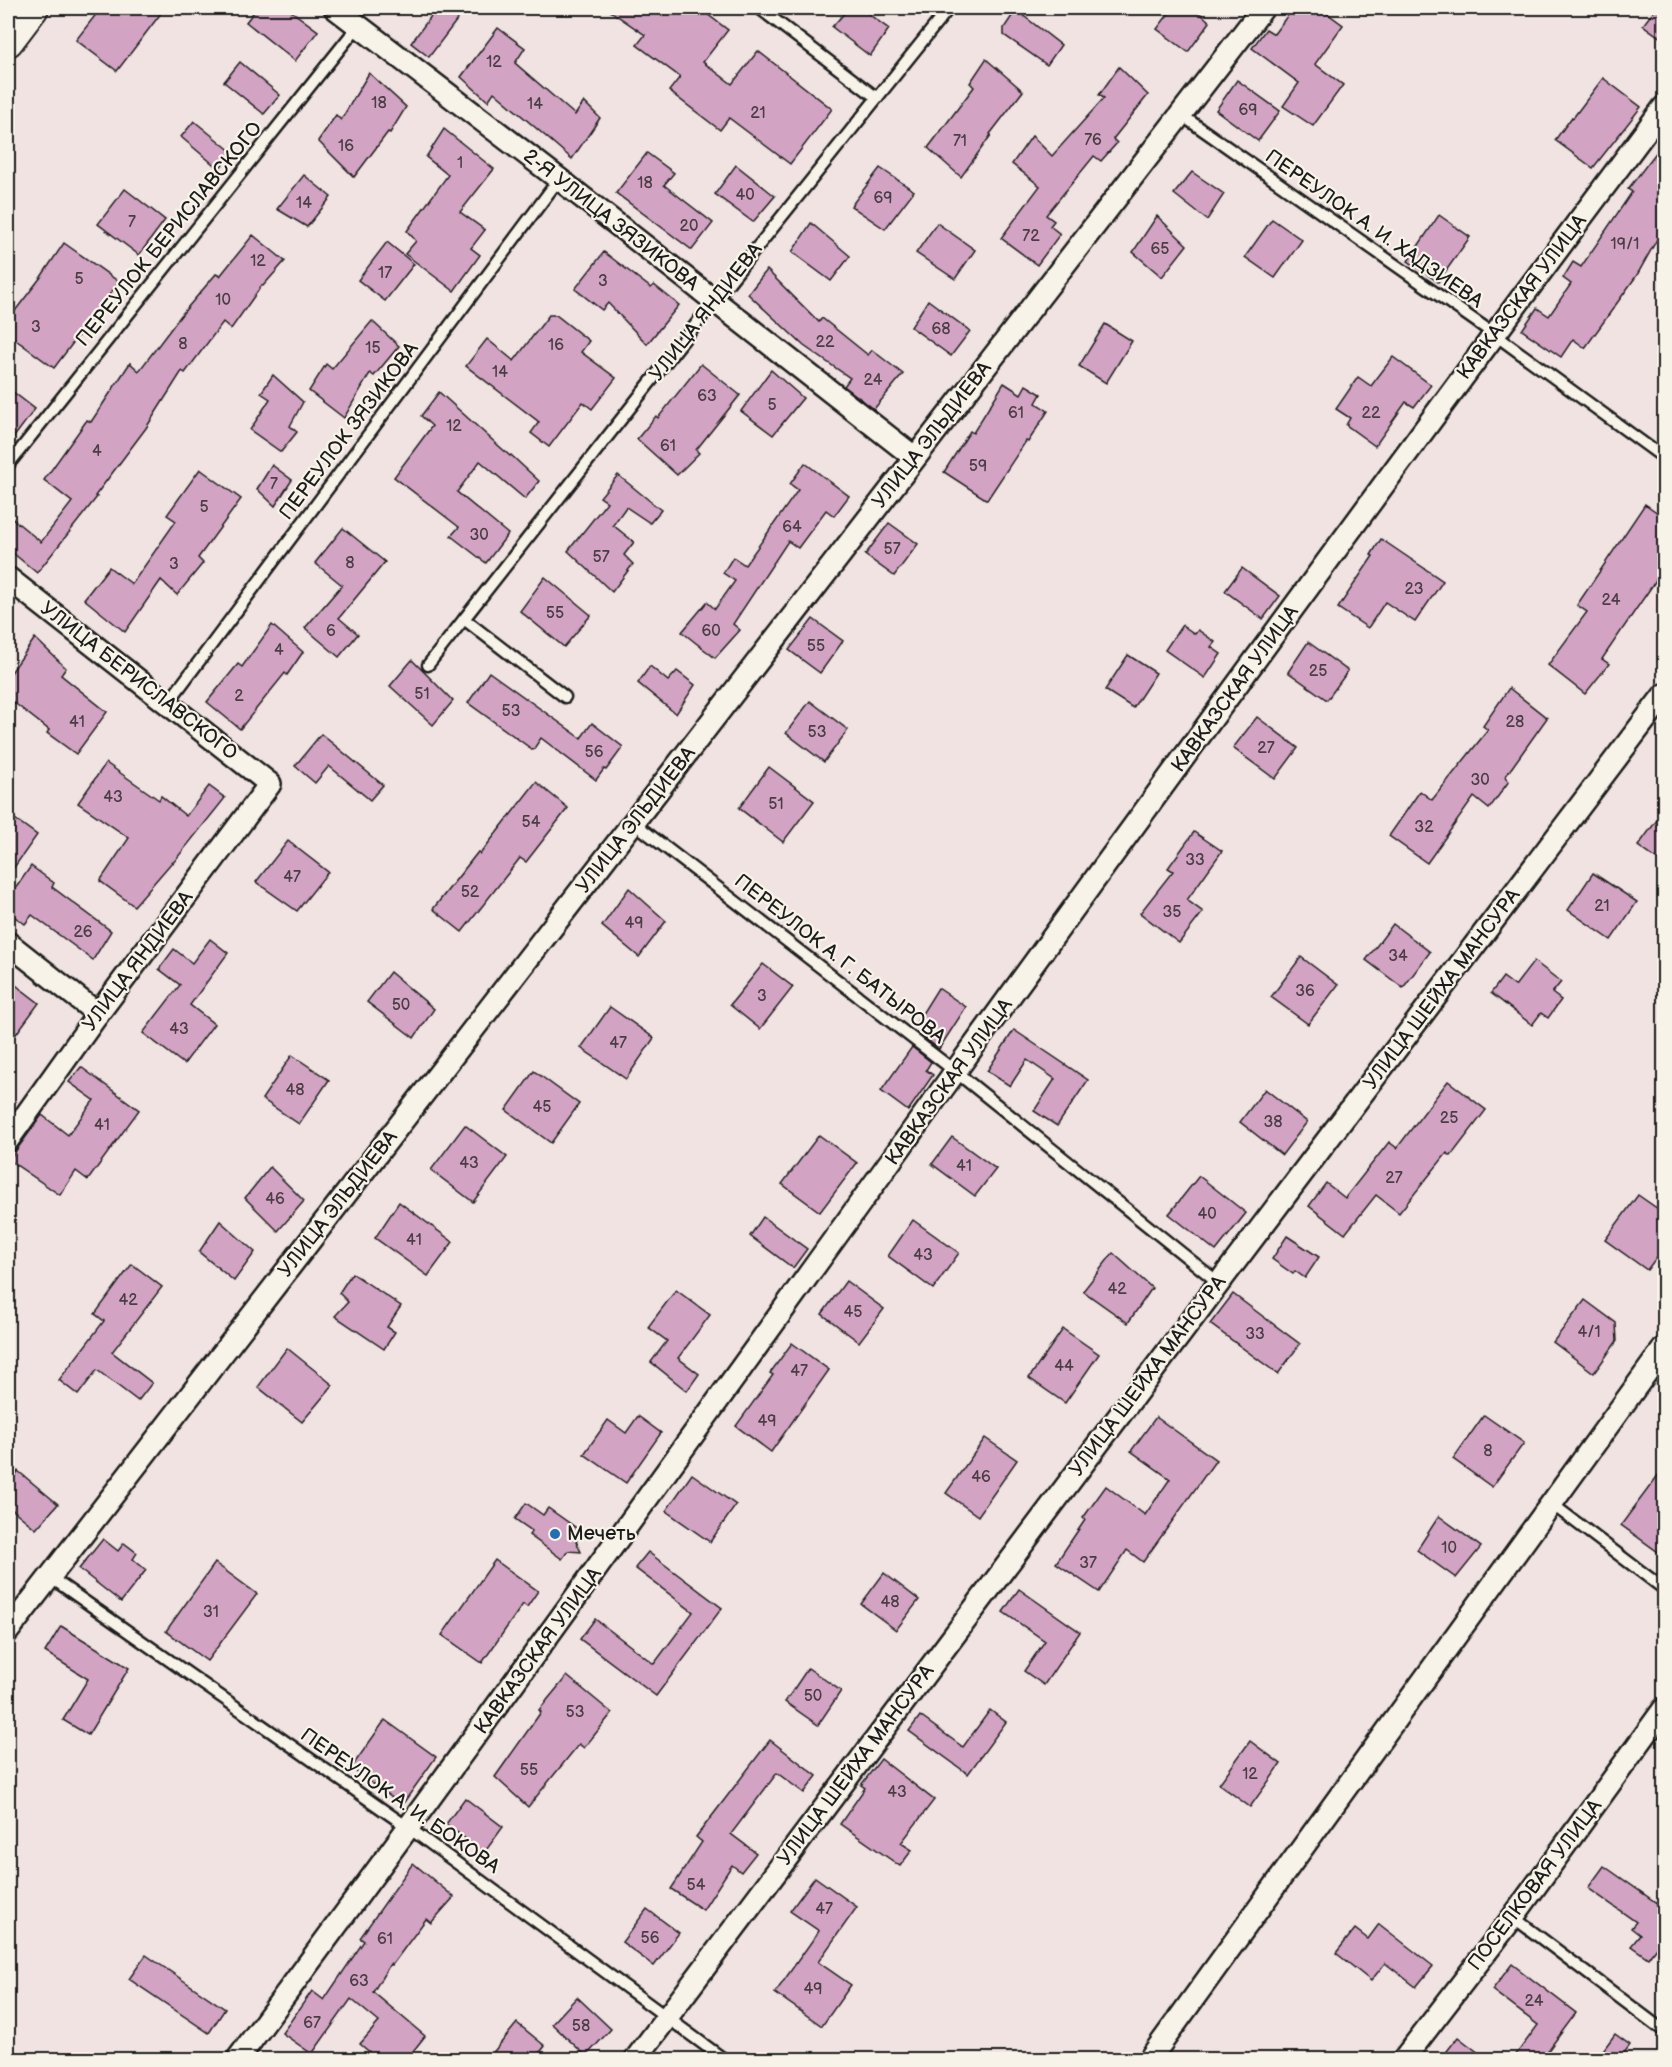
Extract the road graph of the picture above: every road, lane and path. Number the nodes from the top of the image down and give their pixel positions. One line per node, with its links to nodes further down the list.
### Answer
1 (33, 8): 7 (main road)
2 (335, 8): 6 (street, 2-Я УЛИЦА ЗЯЗИКОВА)
3 (759, 8): 8 (lane)
4 (949, 8): 8 (lane, УЛИЦА ЯНДИЕВА)
5 (1263, 8): 10 (street, УЛИЦА ЭЛЬДИЕВА)
6 (358, 26): 11 (street, 2-Я УЛИЦА ЗЯЗИКОВА); 16 (lane, ПЕРЕУЛОК БЕРИСЛАВСКОГО)
7 (8, 41)
8 (877, 98): 12 (lane, УЛИЦА ЯНДИЕВА)
9 (1665, 107): 13 (street, КАВКАЗСКАЯ УЛИЦА)
10 (1180, 114): 13 (lane, ПЕРЕУЛОК А. И. ХАДЗИЕВА); 14 (street, УЛИЦА ЭЛЬДИЕВА)
11 (559, 179): 12 (street, 2-Я УЛИЦА ЗЯЗИКОВА); 22 (lane, ПЕРЕУЛОК ЗЯЗИКОВА)
12 (715, 300): 14 (street, 2-Я УЛИЦА ЗЯЗИКОВА); 18 (lane, УЛИЦА ЯНДИЕВА)
13 (1494, 334): 15 (lane, ПЕРЕУЛОК А. И. ХАДЗИЕВА); 27 (street, КАВКАЗСКАЯ УЛИЦА)
14 (914, 457): 24 (street, УЛИЦА ЭЛЬДИЕВА)
15 (1665, 458)
16 (8, 465)
17 (8, 578): 22 (street, УЛИЦА БЕРИСЛАВСКОГО)
18 (464, 619): 19 (lane, УЛИЦА ЯНДИЕВА); 21 (lane)
19 (428, 665)
20 (1665, 695): 29 (street, УЛИЦА ШЕЙХА МАНСУРА)
21 (565, 697)
22 (168, 703): 23 (street, УЛИЦА БЕРИСЛАВСКОГО)
23 (270, 783): 26 (street, УЛИЦА ЯНДИЕВА)
24 (634, 822): 27 (lane, ПЕРЕУЛОК А. Г. БАТЫРОВА); 32 (street, УЛИЦА ЭЛЬДИЕВА)
25 (8, 943): 26 (street)
26 (98, 1014): 28 (street, УЛИЦА ЯНДИЕВА)
27 (956, 1071): 29 (lane, ПЕРЕУЛОК А. Г. БАТЫРОВА); 36 (street, КАВКАЗСКАЯ УЛИЦА)
28 (8, 1140)
29 (1219, 1283): 38 (street, УЛИЦА ШЕЙХА МАНСУРА)
30 (1665, 1348): 31 (street)
31 (1552, 1504): 33 (lane); 43 (street)
32 (50, 1577): 34 (street, УЛИЦА ЭЛЬДИЕВА); 36 (lane, ПЕРЕУЛОК А. И. БОКОВА)
33 (1665, 1589)
34 (8, 1631)
35 (1665, 1709): 37 (street, ПОСЕЛКОВАЯ УЛИЦА)
36 (409, 1828): 38 (lane, ПЕРЕУЛОК А. И. БОКОВА); 40 (street, КАВКАЗСКАЯ УЛИЦА)
37 (1513, 1917): 39 (lane); 44 (street, ПОСЕЛКОВАЯ УЛИЦА)
38 (668, 2016): 41 (street, УЛИЦА ШЕЙХА МАНСУРА); 42 (lane, ПЕРЕУЛОК А. И. БОКОВА)
39 (1665, 2031)
40 (237, 2060)
41 (635, 2060)
42 (725, 2060)
43 (1149, 2060)
44 (1403, 2060)

